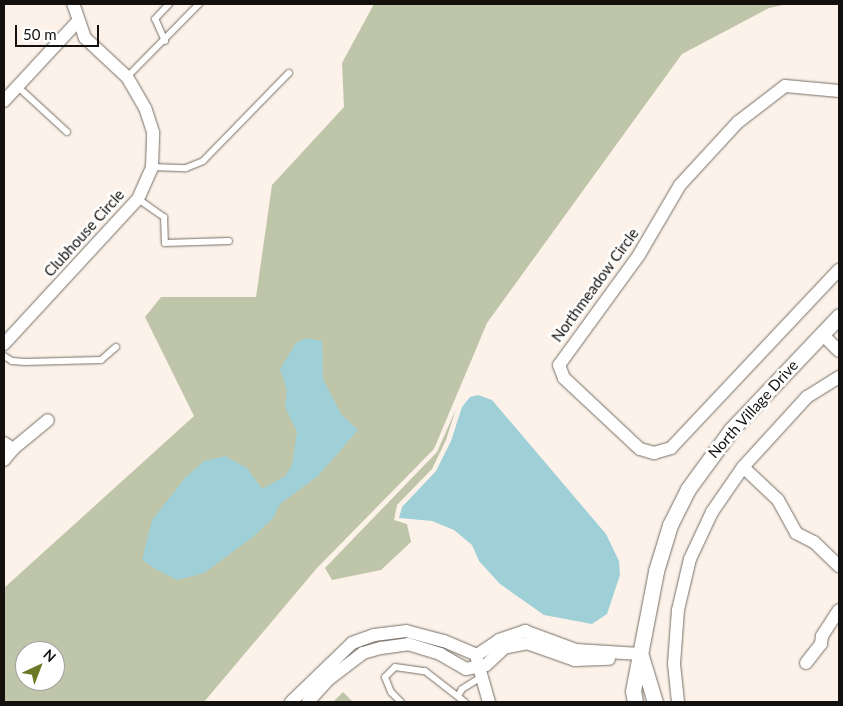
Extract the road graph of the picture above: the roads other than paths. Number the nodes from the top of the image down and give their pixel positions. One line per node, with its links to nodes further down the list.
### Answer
1 (73, 4): 4 (street, Clubhouse Circle)
2 (169, 4): 5 (lane)
3 (200, 4): 5 (lane)
4 (78, 20): 7 (street, Clubhouse Circle); 8 (street)
5 (165, 41): 7 (lane)
6 (289, 73): 12 (lane)
7 (127, 77): 12 (street, Clubhouse Circle)
8 (18, 86): 10 (street); 11 (lane)
9 (839, 92): 15 (street, Northmeadow Circle)
10 (4, 101)
11 (67, 132)
12 (152, 167): 13 (street, Clubhouse Circle)
13 (138, 199): 14 (lane); 18 (street, Clubhouse Circle)
14 (229, 241)
15 (839, 270)
16 (839, 316): 17 (street, North Village Drive)
17 (822, 334): 20 (street); 29 (street, North Village Drive)
18 (4, 344)
19 (116, 346): 21 (lane)
20 (839, 351)
21 (4, 356)
22 (839, 377): 26 (street)
23 (48, 420): 24 (street)
24 (8, 446): 25 (street)
25 (4, 460)
26 (743, 467): 27 (street); 40 (street)
27 (839, 566)
28 (839, 610): 30 (street)
29 (640, 654): 31 (street); 38 (street, North Village Drive); 39 (street, North Village Drive)
30 (806, 663)
31 (478, 666): 32 (lane); 33 (street); 34 (street); 37 (street)
32 (458, 696): 35 (lane); 36 (lane)
33 (291, 702)
34 (308, 702)
35 (401, 702)
36 (465, 702)
37 (490, 702)
38 (635, 702)
39 (655, 702)
40 (678, 702)

